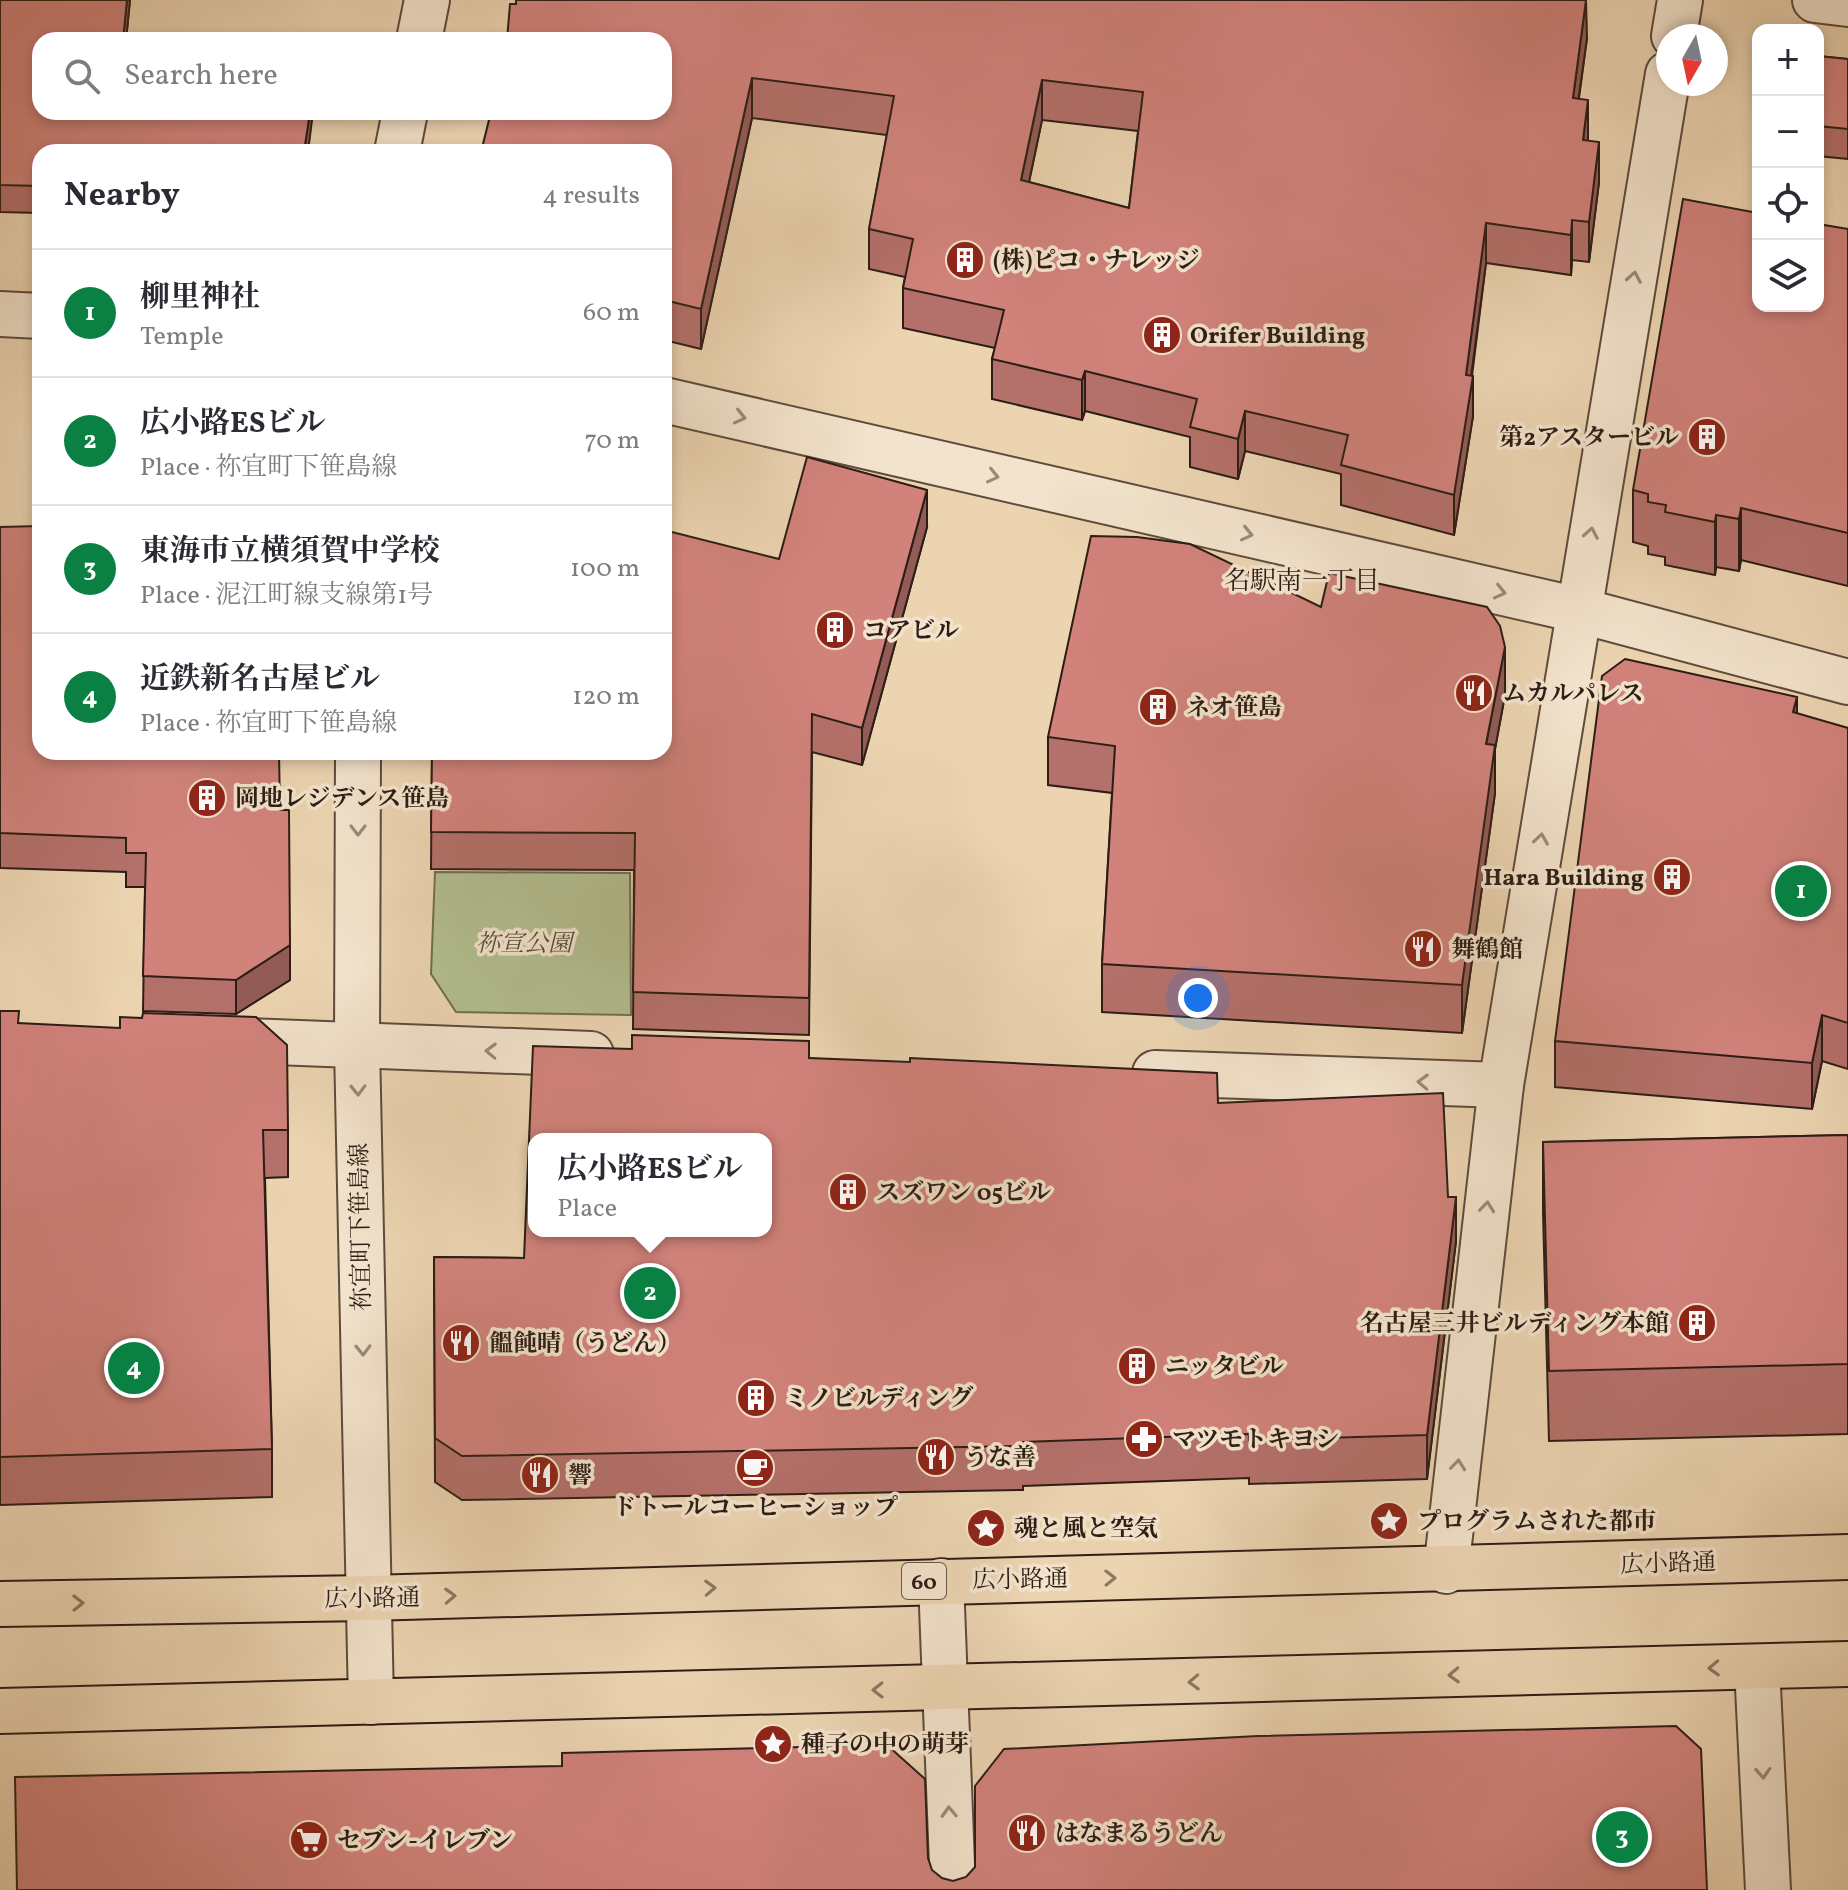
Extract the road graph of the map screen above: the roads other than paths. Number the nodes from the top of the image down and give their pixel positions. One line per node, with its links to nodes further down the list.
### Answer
1 (427, 0): 6 (street)
2 (1680, 0): 5 (street)
3 (1815, 0): 4 (street)
4 (1848, 4)
5 (1676, 24)
6 (421, 32)
7 (1664, 96): 13 (street, one-way to 7)
8 (403, 120): 9 (street)
9 (399, 144)
10 (0, 314): 11 (street)
11 (32, 316)
12 (672, 402): 13 (street, one-way to 13)
13 (1578, 610): 14 (street); 20 (street, one-way to 13)
14 (1848, 682)
15 (358, 760): 17 (street, 祢宜町下笹島線, one-way to 17)
16 (188, 1039): 17 (street)
17 (357, 1046): 18 (street, one-way to 17); 24 (street, 祢宜町下笹島線, one-way to 24)
18 (626, 1055)
19 (1110, 1072): 20 (street, one-way to 19)
20 (1501, 1085): 22 (street, one-way to 20)
21 (1848, 1557): 22 (main road, 広小路通 / 60)
22 (1446, 1571): 23 (main road, 広小路通 / 60, one-way to 22)
23 (941, 1581): 24 (main road, 広小路通 / 60, one-way to 23); 28 (street)
24 (368, 1598): 25 (main road, 広小路通 / 60, one-way to 24); 29 (street, 祢宜町下笹島線)
25 (0, 1604)
26 (1848, 1664): 27 (main road)
27 (1757, 1667): 28 (main road, one-way to 28); 32 (street, one-way to 32)
28 (944, 1689): 29 (main road, one-way to 29); 31 (street, one-way to 28)
29 (371, 1702): 30 (main road)
30 (0, 1711)
31 (953, 1890)
32 (1768, 1890)

